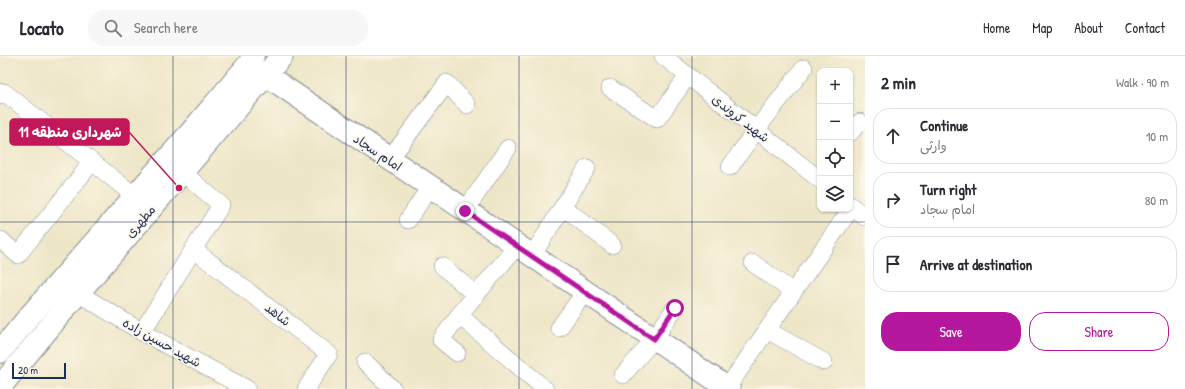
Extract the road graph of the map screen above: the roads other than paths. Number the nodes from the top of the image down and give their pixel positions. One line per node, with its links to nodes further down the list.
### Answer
1 (282, 56): 3 (main road, مطهری)
2 (662, 56): 5 (street, شهید کروندی)
3 (256, 65): 11 (main road, امام سجاد); 15 (main road, مطهری); 18 (main road, مطهری)
4 (804, 68): 9 (street)
5 (688, 76): 6 (street); 9 (street, شهید کروندی)
6 (610, 88)
7 (2, 94): 12 (street)
8 (467, 105): 11 (street)
9 (756, 130): 13 (street); 16 (street, شهید کروندی)
10 (508, 148): 21 (street)
11 (389, 160): 17 (main road, امام سجاد)
12 (92, 162): 18 (street); 23 (street)
13 (730, 167)
14 (587, 168): 19 (street)
15 (182, 172): 25 (street); 31 (main road, مطهری)
16 (817, 173)
17 (430, 187): 21 (main road, امام سجاد); 22 (street)
18 (135, 196): 39 (main road, مطهری)
19 (563, 207): 24 (street); 26 (street)
20 (856, 209): 30 (street)
21 (465, 211): 26 (main road, امام سجاد)
22 (408, 220)
23 (1, 240)
24 (612, 245)
25 (193, 248): 37 (street); 48 (street, شاهد)
26 (524, 251): 29 (main road, امام سجاد); 32 (street)
27 (753, 263): 30 (street)
28 (442, 266): 32 (street)
29 (585, 292): 35 (street); 38 (main road, امام سجاد)
30 (793, 292): 36 (street)
31 (78, 293): 37 (street, شهید حسین زاده); 45 (main road, مطهری)
32 (476, 295): 34 (street)
33 (675, 308): 38 (street)
34 (459, 315): 40 (street); 44 (street)
35 (559, 328)
36 (767, 330): 42 (street); 46 (street)
37 (142, 332): 47 (street, شهید حسین زاده)
38 (654, 339): 43 (street); 46 (main road, امام سجاد)
39 (0, 352)
40 (457, 353)
41 (365, 362): 49 (street)
42 (824, 362)
43 (623, 375)
44 (537, 386)
45 (0, 387)
46 (728, 388)
47 (247, 389)
48 (306, 389)
49 (393, 389)

